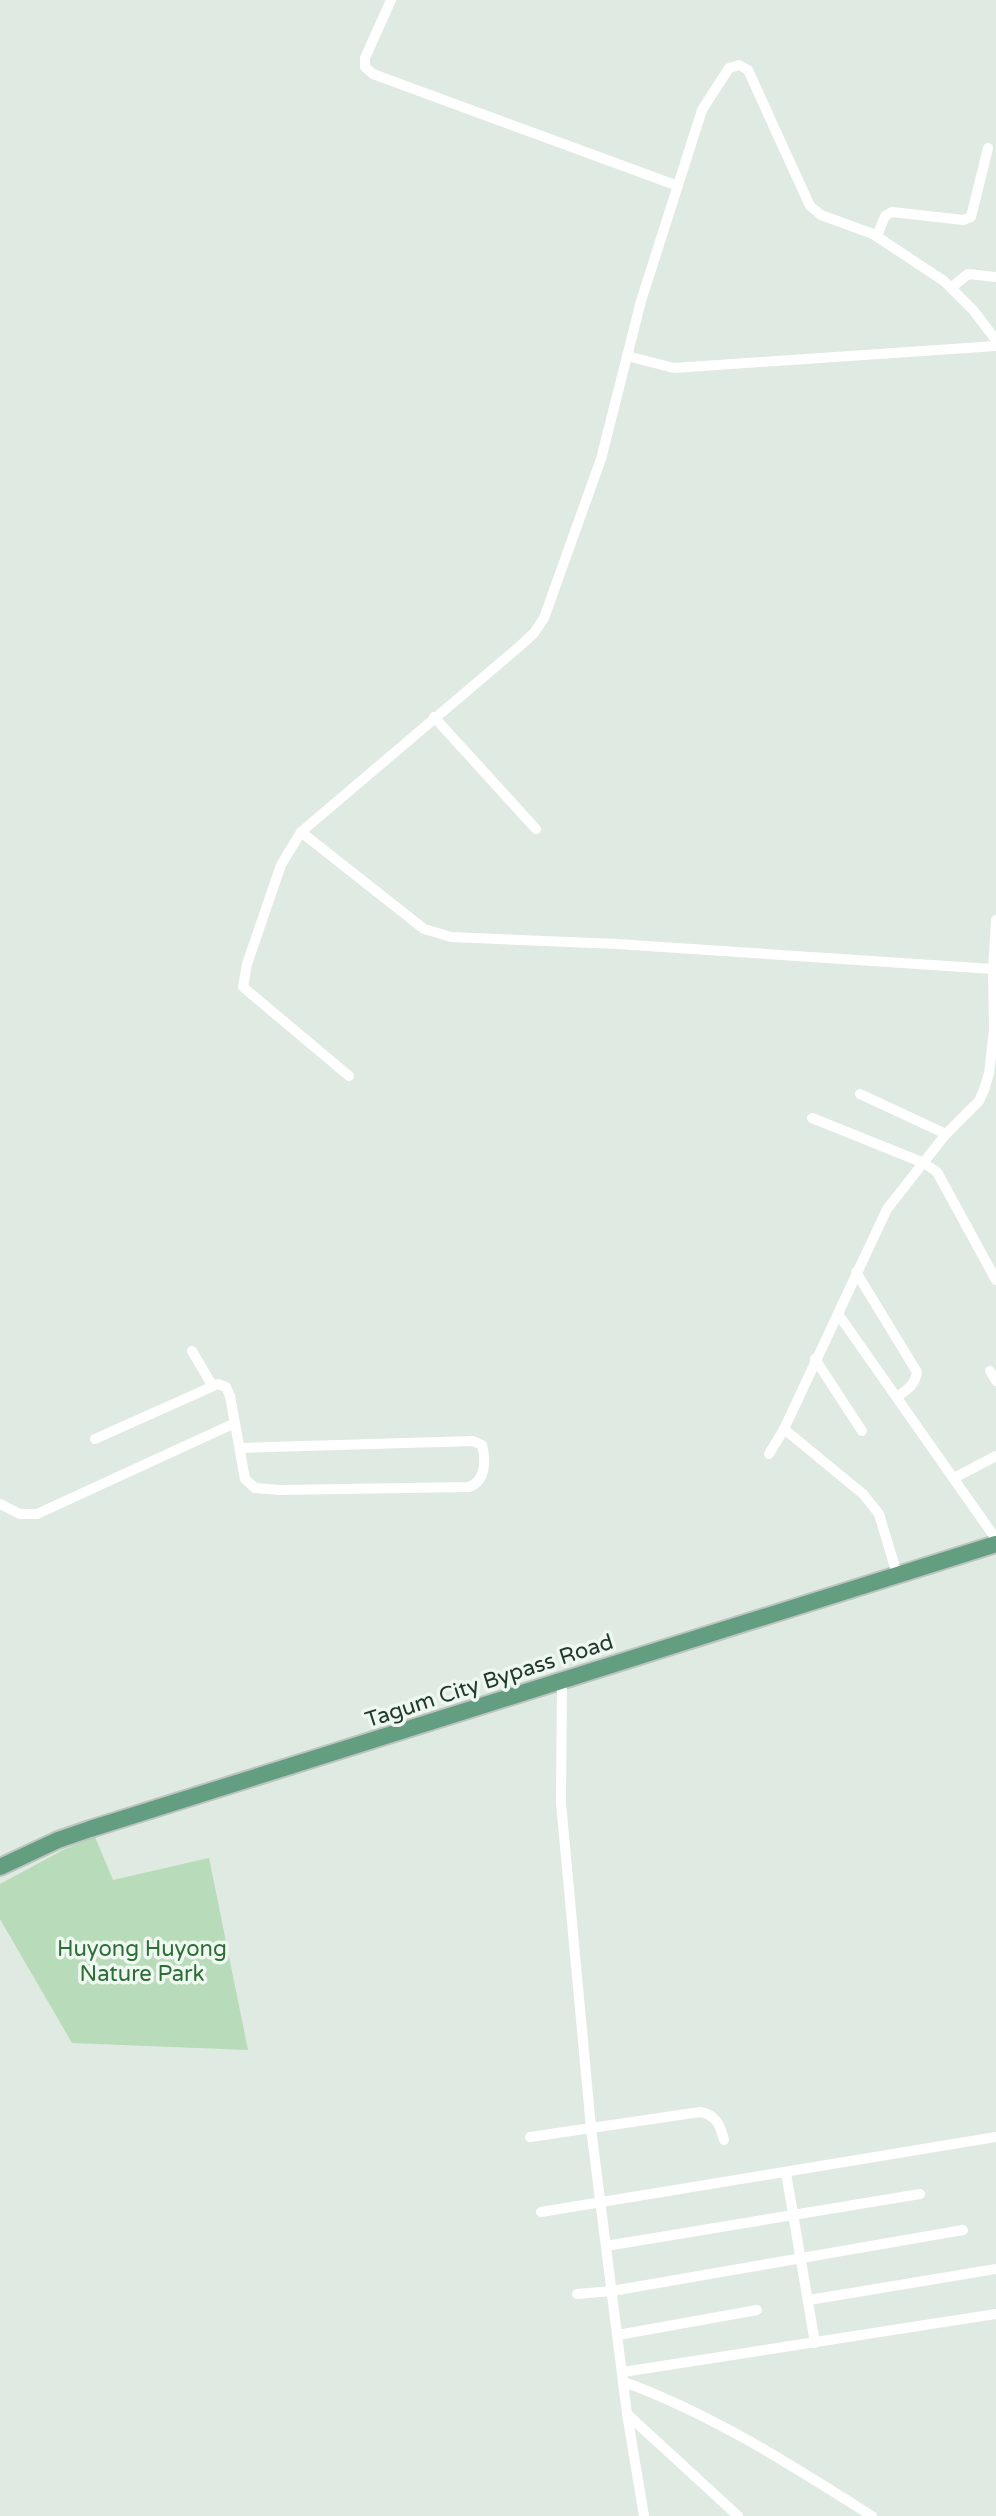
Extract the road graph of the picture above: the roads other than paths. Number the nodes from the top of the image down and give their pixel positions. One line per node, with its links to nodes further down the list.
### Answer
1 (391, 0): 3 (street)
2 (988, 148): 4 (street)
3 (678, 186): 4 (street); 8 (street)
4 (877, 236): 6 (street)
5 (996, 277): 6 (street)
6 (952, 287): 7 (street)
7 (996, 343): 8 (street)
8 (627, 356): 9 (street)
9 (434, 717): 10 (street); 11 (street)
10 (536, 829)
11 (301, 832): 13 (street); 14 (street)
12 (996, 920): 13 (street)
13 (993, 969): 17 (street)
14 (349, 1076)
15 (860, 1094): 17 (street)
16 (812, 1118): 18 (street)
17 (946, 1134): 18 (street)
18 (924, 1163): 19 (street); 20 (street)
19 (856, 1272): 21 (street); 25 (street)
20 (996, 1280)
21 (838, 1314): 23 (street); 25 (street)
22 (192, 1351): 24 (street)
23 (815, 1359): 27 (street); 28 (street)
24 (212, 1385): 26 (street); 29 (street)
25 (898, 1396): 33 (street)
26 (235, 1423): 30 (street); 34 (street)
27 (784, 1429): 31 (street); 36 (street)
28 (862, 1431)
29 (95, 1439)
30 (241, 1448): 30 (street)
31 (769, 1454)
32 (996, 1456): 33 (street)
33 (954, 1478): 35 (street)
34 (0, 1504)
35 (996, 1542): 36 (main road, Tagum City Bypass Road)
36 (897, 1574): 37 (main road, Tagum City Bypass Road)
37 (562, 1680): 38 (main road, Tagum City Bypass Road); 39 (street)
38 (0, 1867)
39 (591, 2128): 40 (street); 42 (street); 45 (street)
40 (530, 2137)
41 (996, 2137): 43 (street)
42 (724, 2140)
43 (786, 2173): 45 (street); 47 (street)
44 (920, 2194): 47 (street)
45 (600, 2203): 46 (street); 49 (street)
46 (541, 2212)
47 (795, 2214): 49 (street); 50 (street)
48 (963, 2230): 50 (street)
49 (606, 2246): 52 (street)
50 (800, 2259): 52 (street); 54 (street)
51 (996, 2269): 54 (street)
52 (612, 2291): 53 (street); 57 (street)
53 (577, 2294)
54 (809, 2300): 58 (street)
55 (757, 2310): 57 (street)
56 (996, 2314): 58 (street)
57 (618, 2335): 59 (street)
58 (815, 2343): 59 (street)
59 (623, 2377): 60 (street); 63 (street)
60 (627, 2414): 61 (street); 62 (street)
61 (644, 2516)
62 (738, 2516)
63 (872, 2516)

